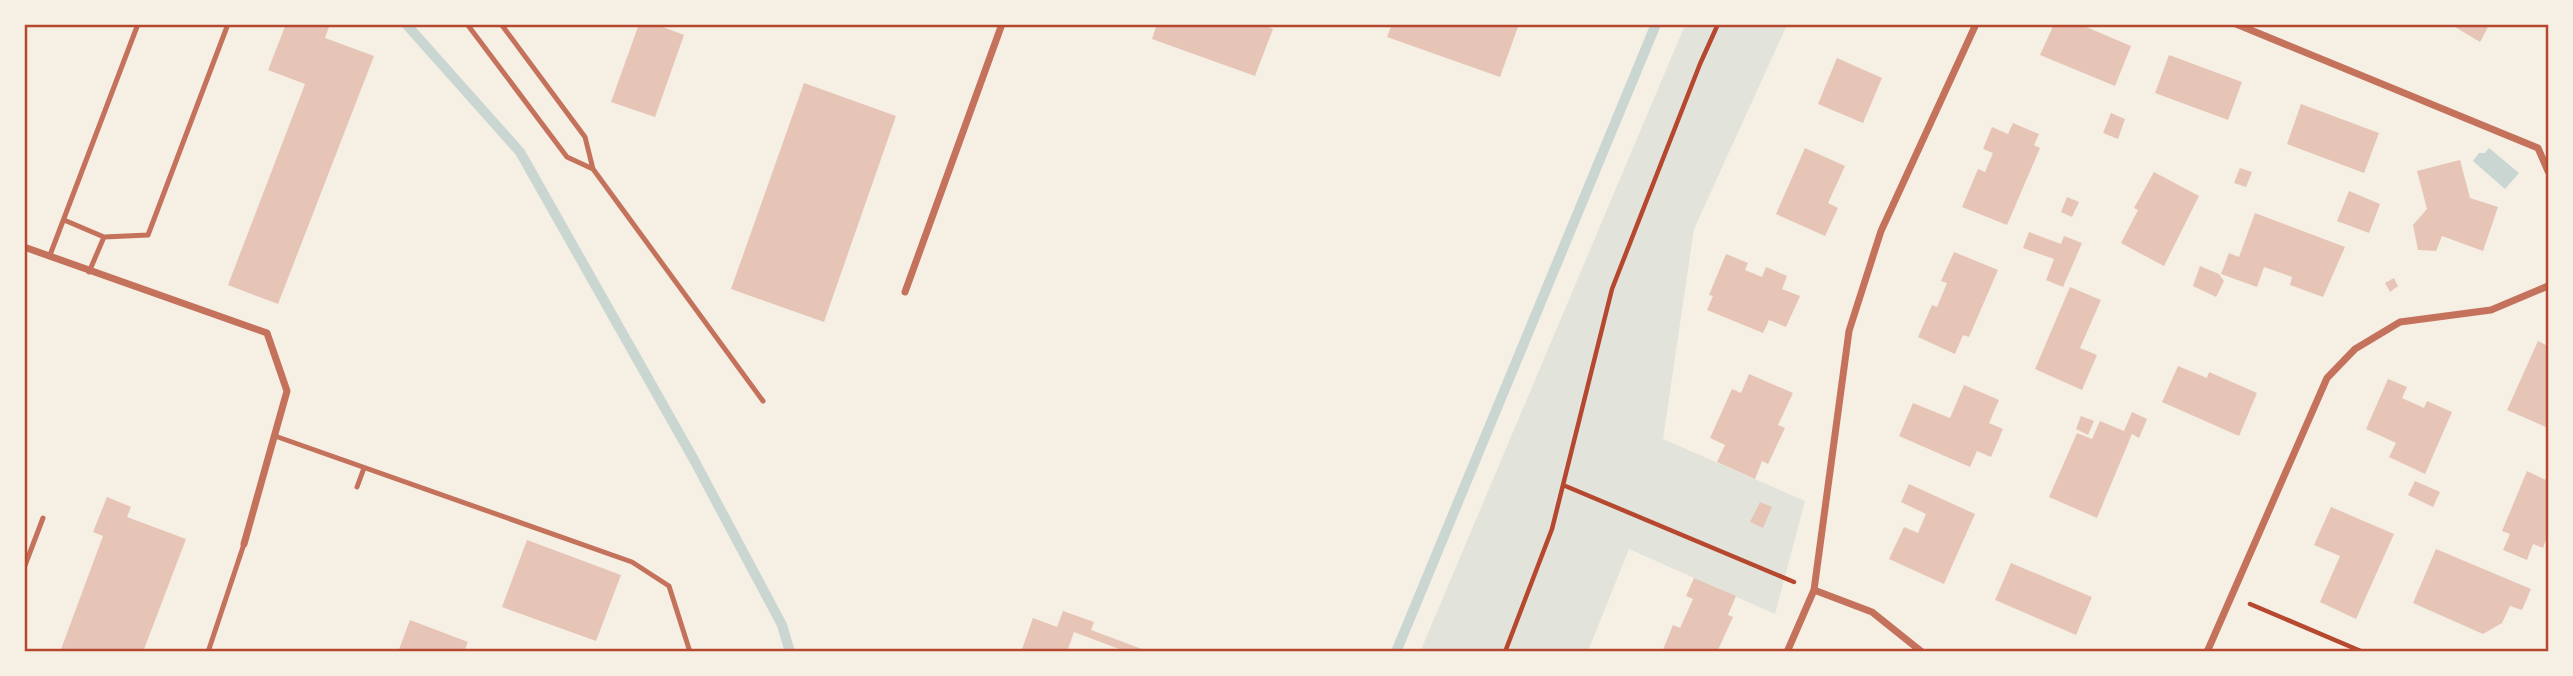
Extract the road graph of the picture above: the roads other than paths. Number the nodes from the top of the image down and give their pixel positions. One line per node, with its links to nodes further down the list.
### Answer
1 (138, 24): 10 (lane)
2 (228, 24): 11 (lane)
3 (467, 24): 8 (lane)
4 (501, 24): 8 (lane)
5 (1002, 24): 16 (street)
6 (1976, 24): 24 (street)
7 (2236, 24): 9 (street)
8 (593, 169): 17 (lane)
9 (2549, 171)
10 (64, 220): 11 (lane); 13 (lane)
11 (104, 237): 14 (lane)
12 (24, 247): 13 (street)
13 (50, 255): 14 (street)
14 (89, 272): 18 (street)
15 (2549, 286): 29 (street)
16 (905, 292)
17 (763, 401)
18 (275, 436): 19 (lane); 22 (street)
19 (365, 468): 20 (lane); 26 (lane)
20 (357, 488)
21 (43, 518): 23 (lane)
22 (244, 544): 25 (lane)
23 (24, 568)
24 (1814, 590): 27 (street); 28 (street)
25 (208, 652)
26 (690, 652)
27 (1787, 652)
28 (1922, 652)
29 (2207, 652)

